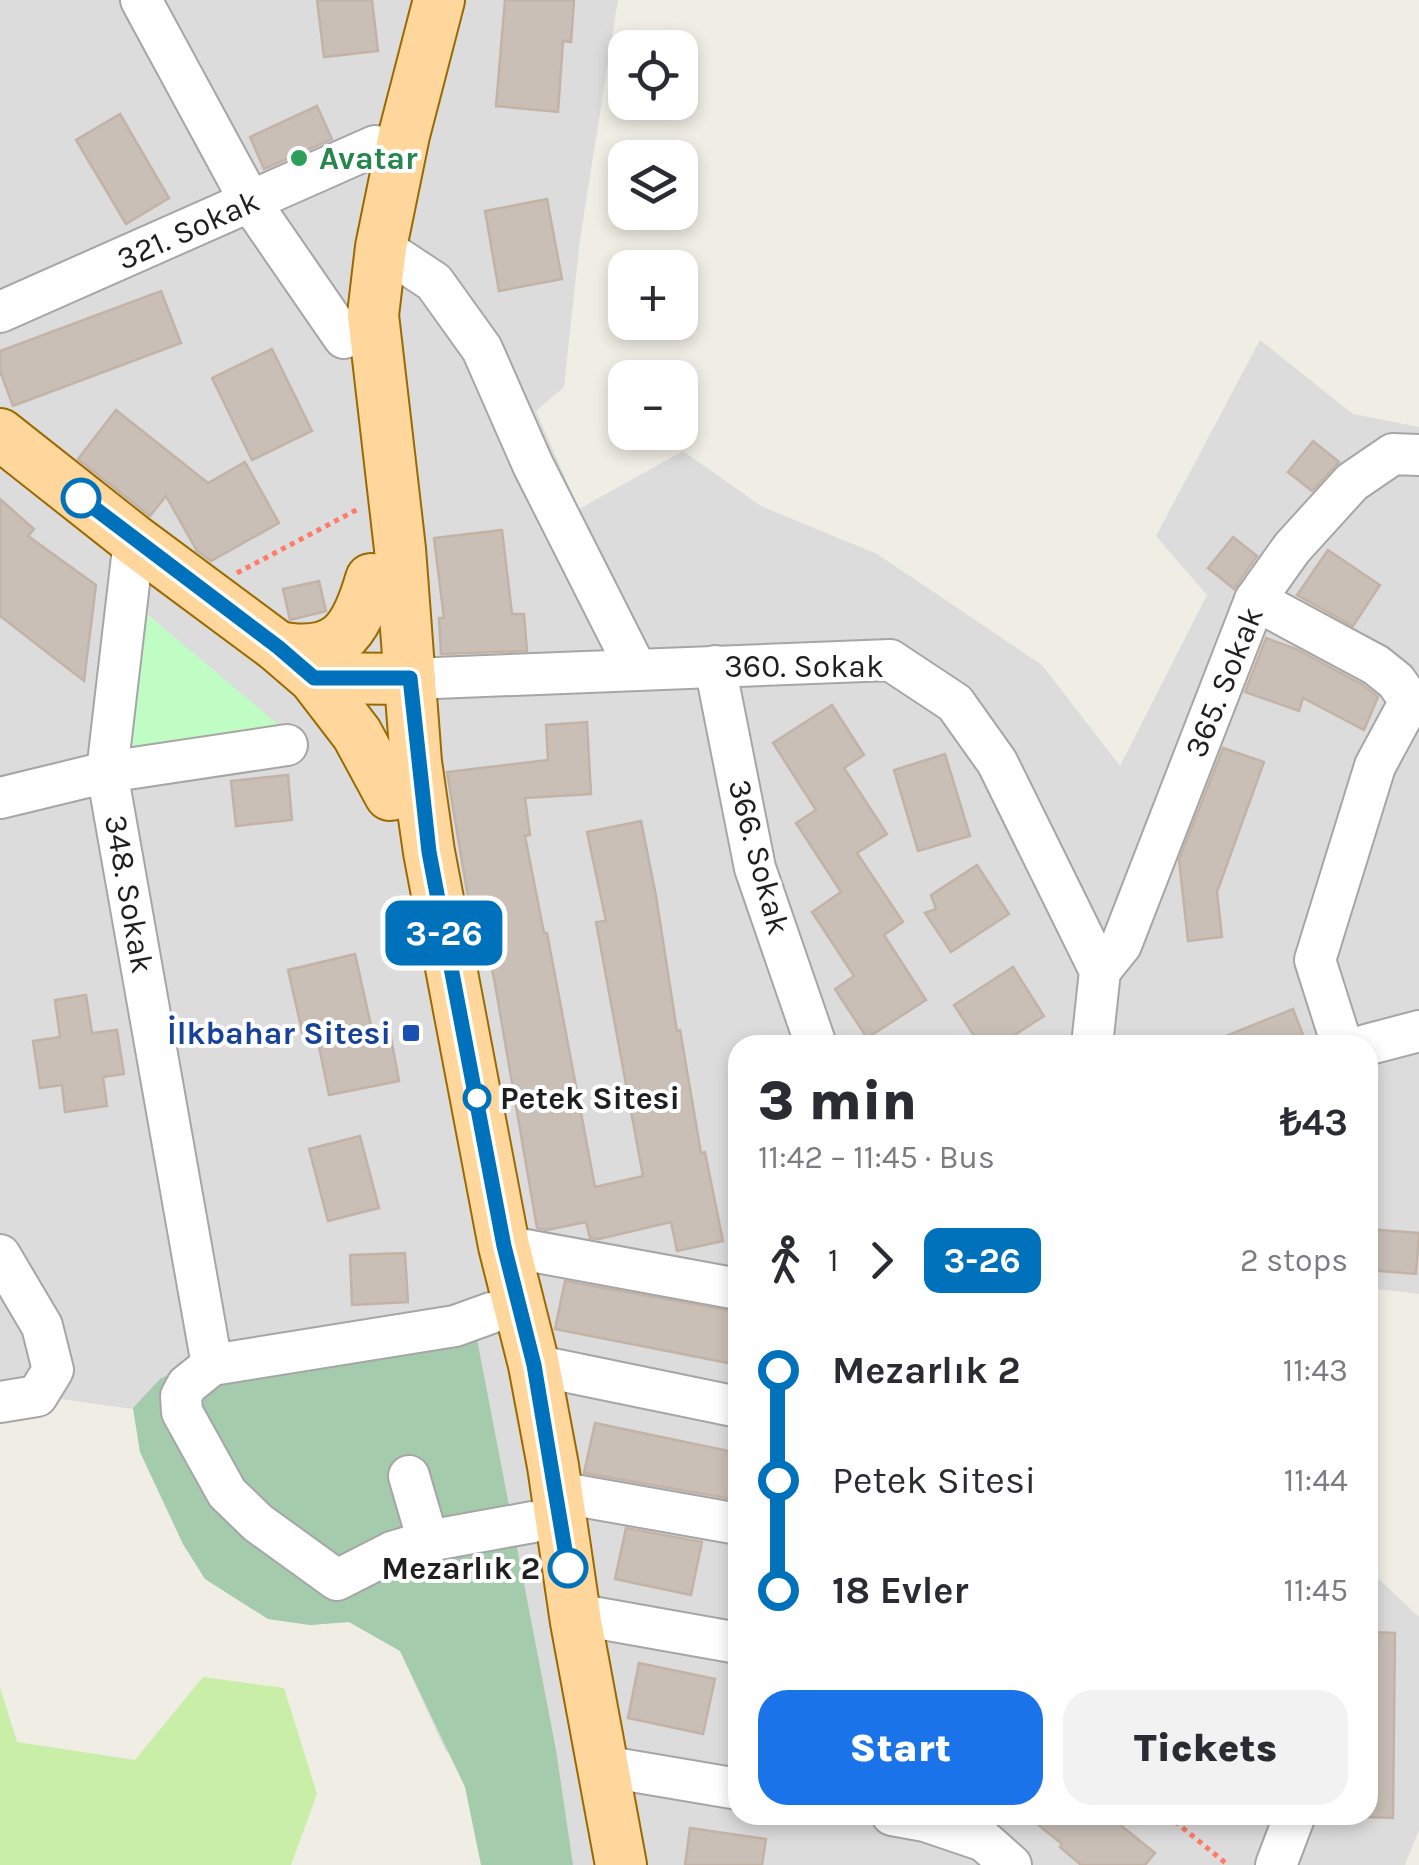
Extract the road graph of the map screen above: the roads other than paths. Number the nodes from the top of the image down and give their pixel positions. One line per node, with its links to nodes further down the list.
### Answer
1 (141, 0): 5 (street)
2 (411, 0): 4 (main road)
3 (439, 0): 6 (main road)
4 (375, 146): 5 (street, 321. Sokak); 8 (main road)
5 (251, 203): 7 (street, 321. Sokak); 8 (street)
6 (381, 247): 16 (street); 17 (main road)
7 (0, 312)
8 (344, 338): 12 (main road)
9 (0, 434): 11 (main road)
10 (1419, 455): 13 (street, 365. Sokak)
11 (134, 540): 14 (main road); 19 (street, 348. Sokak)
12 (371, 580): 14 (main road); 17 (main road)
13 (1256, 600): 22 (street, 365. Sokak); 26 (street)
14 (296, 662): 17 (main road); 20 (main road)
15 (715, 666): 16 (street, 360. Sokak); 22 (street, 360. Sokak); 24 (street, 366. Sokak)
16 (636, 670): 17 (street, 360. Sokak)
17 (396, 679): 20 (main road); 28 (main road)
18 (286, 744): 19 (street)
19 (107, 772): 21 (street); 33 (street, 348. Sokak)
20 (390, 794): 31 (main road)
21 (0, 798)
22 (1100, 971): 25 (street)
23 (1419, 1031): 27 (street)
24 (813, 1035)
25 (1093, 1035)
26 (1339, 1035)
27 (1378, 1042)
28 (504, 1246): 30 (street); 32 (main road)
29 (0, 1254): 34 (street)
30 (728, 1287)
31 (490, 1313): 33 (street); 37 (main road)
32 (534, 1365): 35 (street); 37 (main road)
33 (208, 1367): 39 (street)
34 (19, 1399)
35 (728, 1405)
36 (409, 1476): 39 (street)
37 (545, 1507): 38 (street); 39 (street); 40 (main road); 46 (main road)
38 (728, 1523)
39 (428, 1541)
40 (575, 1614): 41 (street); 42 (main road)
41 (728, 1641)
42 (602, 1766): 43 (street); 47 (main road)
43 (728, 1787)
44 (939, 1825): 48 (street)
45 (1291, 1825): 49 (street)
46 (593, 1865)
47 (620, 1865)
48 (1011, 1865)
49 (1276, 1865)

